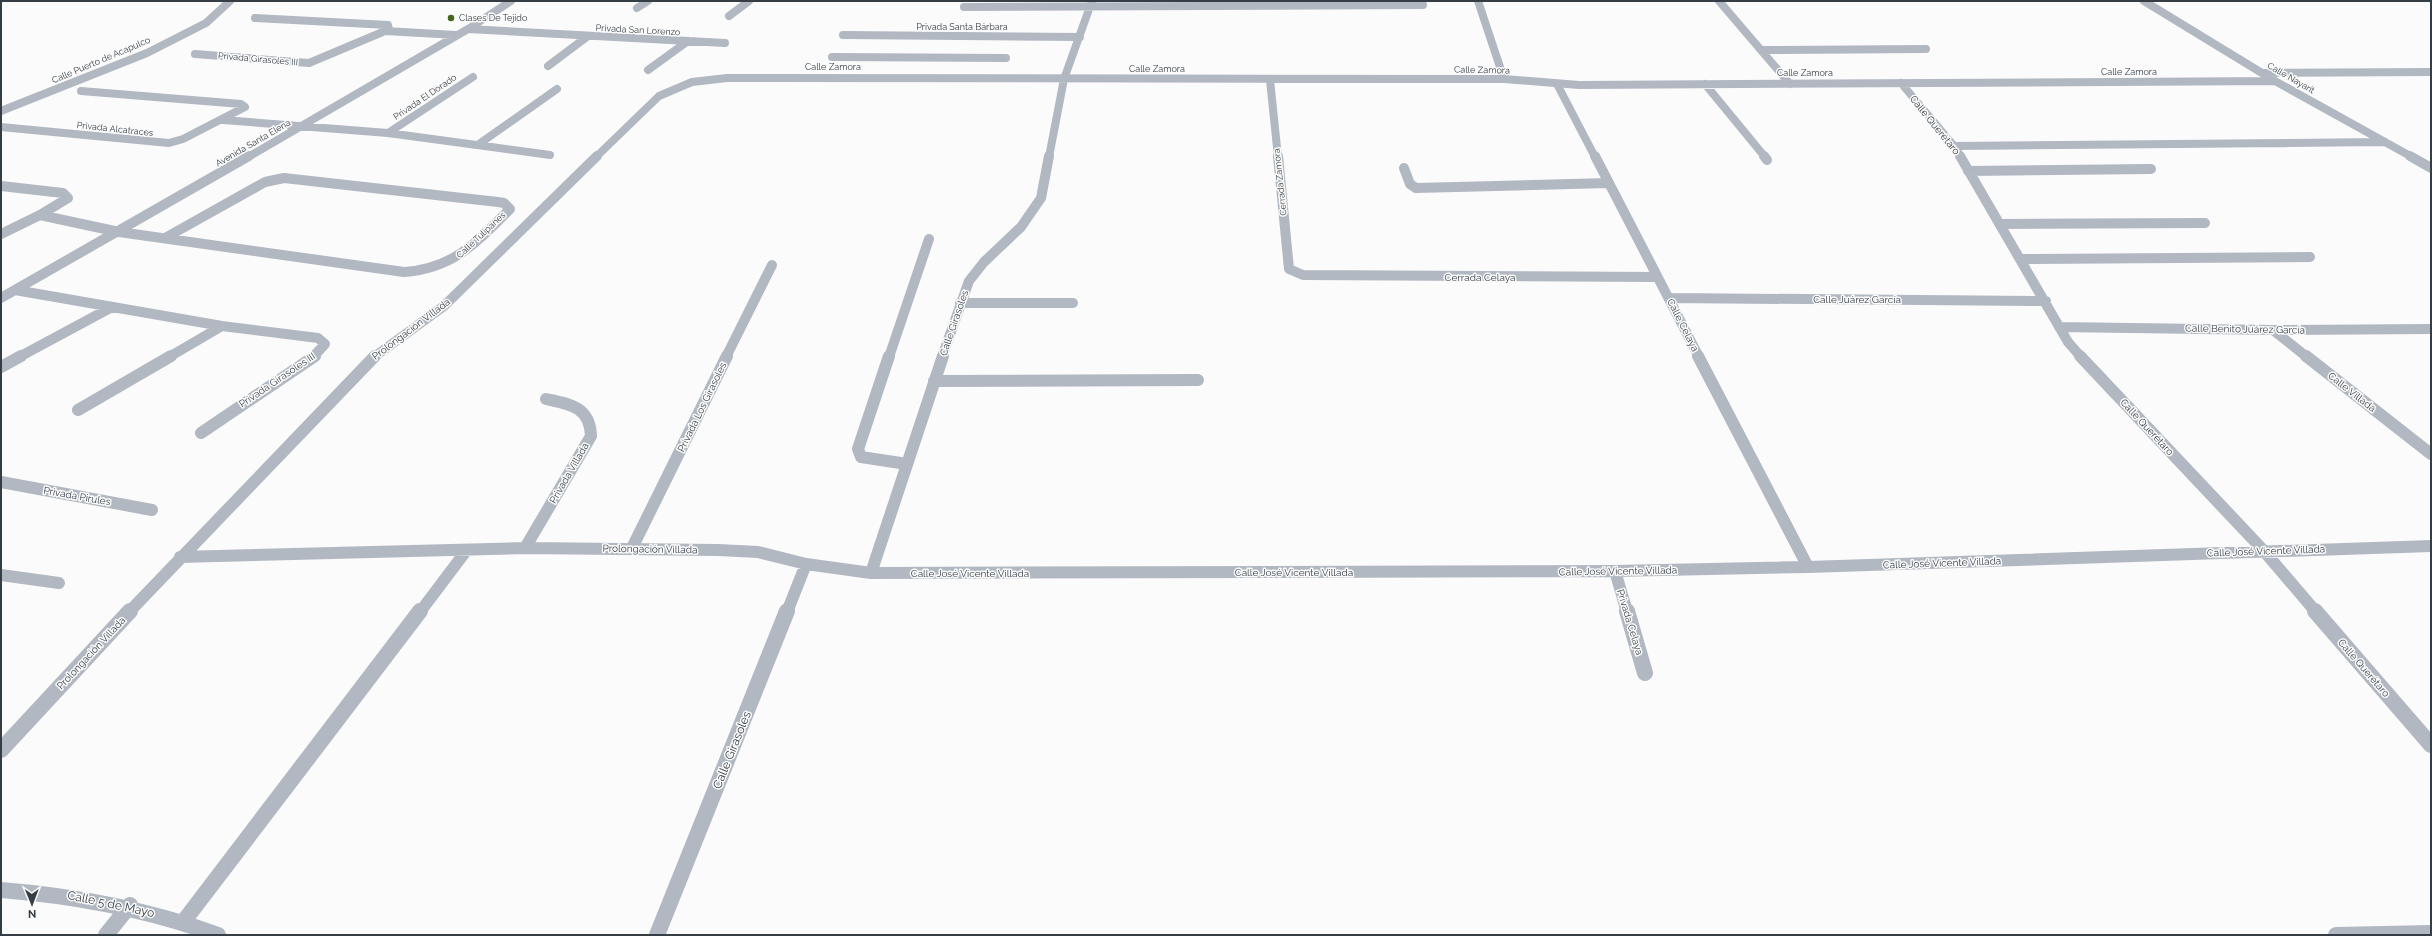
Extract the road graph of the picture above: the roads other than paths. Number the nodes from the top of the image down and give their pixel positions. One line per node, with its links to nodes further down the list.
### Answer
1 (230, 1): 44 (street, Calle Puerto de Acapulco)
2 (511, 1): 14 (street, Avenida Santa Elena)
3 (648, 1): 11 (street)
4 (749, 1): 12 (street)
5 (1478, 1): 34 (street)
6 (1719, 1): 24 (street)
7 (2144, 1): 31 (street, Calle Nayarit)
8 (1092, 4): 9 (street); 10 (street); 19 (street, Calle Girasoles)
9 (1423, 5)
10 (964, 7)
11 (637, 8)
12 (729, 16)
13 (255, 18): 15 (street)
14 (468, 29): 16 (street, Avenida Santa Elena); 18 (street, Privada San Lorenzo)
15 (385, 31): 16 (street, Privada Girasoles III); 25 (street, Privada Girasoles III)
16 (456, 35): 46 (street, Avenida Santa Elena)
17 (842, 35): 22 (street, Privada Santa Bárbara)
18 (588, 36): 20 (street, Privada San Lorenzo); 28 (street, Privada San Lorenzo)
19 (1080, 37): 22 (street, Privada Santa Bárbara); 33 (street, Calle Girasoles)
20 (688, 41): 21 (street, Privada San Lorenzo); 29 (street, Privada San Lorenzo)
21 (725, 43)
22 (940, 47): 26 (street); 27 (street)
23 (1926, 49): 24 (street)
24 (1762, 50): 41 (street)
25 (195, 54)
26 (832, 57)
27 (1006, 58)
28 (548, 66)
29 (648, 70)
30 (2431, 72): 31 (street)
31 (2262, 73): 36 (street, Calle Nayarit)
32 (473, 77): 48 (street, Privada El Dorado)
33 (1064, 79): 35 (street, Calle Zamora); 37 (street, Calle Zamora); 76 (street, Calle Girasoles)
34 (1504, 79): 35 (street, Calle Zamora); 39 (street, Calle Zamora)
35 (1270, 80): 70 (street, Cerrada Zamora)
36 (2275, 81): 38 (street, Calle Zamora); 49 (street, Calle Nayarit)
37 (688, 82): 98 (street, Prolongación Villada)
38 (1901, 83): 41 (street, Calle Zamora); 51 (street, Calle Querétaro)
39 (1556, 84): 40 (street, Calle Zamora); 58 (street, Calle Celaya)
40 (1705, 84): 41 (street, Calle Zamora); 53 (street)
41 (1790, 84)
42 (557, 89): 50 (street)
43 (81, 91): 45 (street, Privada Alcatraces)
44 (1, 111)
45 (222, 120): 46 (street, Privada Alcatraces); 47 (street, Privada Alcatraces)
46 (304, 125): 48 (street, Privada El Dorado); 63 (street, Avenida Santa Elena)
47 (1, 127)
48 (388, 133): 50 (street, Privada El Dorado)
49 (2385, 142): 51 (street); 55 (street, Calle Nayarit)
50 (479, 144): 52 (street, Privada El Dorado)
51 (1954, 146): 57 (street, Calle Querétaro)
52 (550, 155)
53 (1768, 160)
54 (1404, 168): 58 (street)
55 (2431, 168)
56 (2152, 169): 57 (street)
57 (1968, 171): 62 (street, Calle Querétaro)
58 (1608, 183): 71 (street, Calle Celaya)
59 (1, 186): 60 (street)
60 (40, 216): 63 (street); 64 (street)
61 (2205, 223): 62 (street)
62 (2001, 224): 68 (street, Calle Querétaro)
63 (119, 232): 65 (street, Calle Tulipanes); 72 (street, Avenida Santa Elena)
64 (1, 234)
65 (165, 238): 65 (street, Calle Tulipanes)
66 (929, 239): 90 (street)
67 (2310, 256): 68 (street)
68 (2022, 259): 75 (street, Calle Querétaro)
69 (772, 265): 95 (street, Privada Los Girasoles)
70 (1303, 274): 71 (street, Cerrada Celaya)
71 (1657, 277): 74 (street, Calle Celaya)
72 (16, 290): 73 (street, Avenida Santa Elena); 78 (street, Privada Girasoles III)
73 (1, 298)
74 (1669, 298): 75 (street, Calle Juárez García); 100 (street, Calle Celaya)
75 (2046, 301): 80 (street, Calle Querétaro)
76 (960, 303): 77 (street); 85 (street, Calle Girasoles)
77 (1073, 303)
78 (112, 307): 79 (street, Privada Girasoles III); 83 (street)
79 (222, 326): 87 (street); 88 (street, Privada Girasoles III)
80 (2059, 327): 82 (street, Calle Benito Juárez García); 97 (street, Calle Querétaro)
81 (2431, 329): 82 (street, Calle Benito Juárez García)
82 (2273, 330): 89 (street, Calle Villada)
83 (1, 367)
84 (1198, 380): 85 (street)
85 (934, 381): 90 (street, Calle Girasoles)
86 (546, 399): 94 (street, Privada Villada)
87 (78, 410)
88 (201, 433)
89 (2431, 454)
90 (907, 464): 102 (street, Calle Girasoles)
91 (1, 482): 92 (street, Privada Pirules)
92 (152, 510)
93 (2431, 546): 97 (street, Calle José Vicente Villada)
94 (525, 548): 95 (street, Prolongación Villada); 96 (street, Prolongación Villada)
95 (632, 548): 99 (street, Prolongación Villada)
96 (466, 551): 98 (street, Prolongación Villada); 110 (street)
97 (2264, 551): 100 (street, Calle José Vicente Villada); 106 (street, Calle Querétaro)
98 (180, 557): 107 (street, Prolongación Villada)
99 (806, 564): 102 (street, Calle José Vicente Villada); 114 (street, Calle Girasoles)
100 (1808, 568): 101 (street, Calle José Vicente Villada)
101 (1615, 571): 102 (street, Calle José Vicente Villada); 105 (street, Privada Celaya)
102 (871, 573)
103 (1, 575): 104 (street)
104 (59, 583)
105 (1645, 673)
106 (2431, 744)
107 (1, 750)
108 (1, 890): 109 (street, Calle 5 de Mayo)
109 (130, 905): 110 (street, Calle 5 de Mayo); 112 (street)
110 (184, 921): 113 (street, Calle 5 de Mayo)
111 (2431, 933): 115 (street)
112 (106, 935)
113 (218, 935)
114 (657, 935)
115 (2336, 935)

